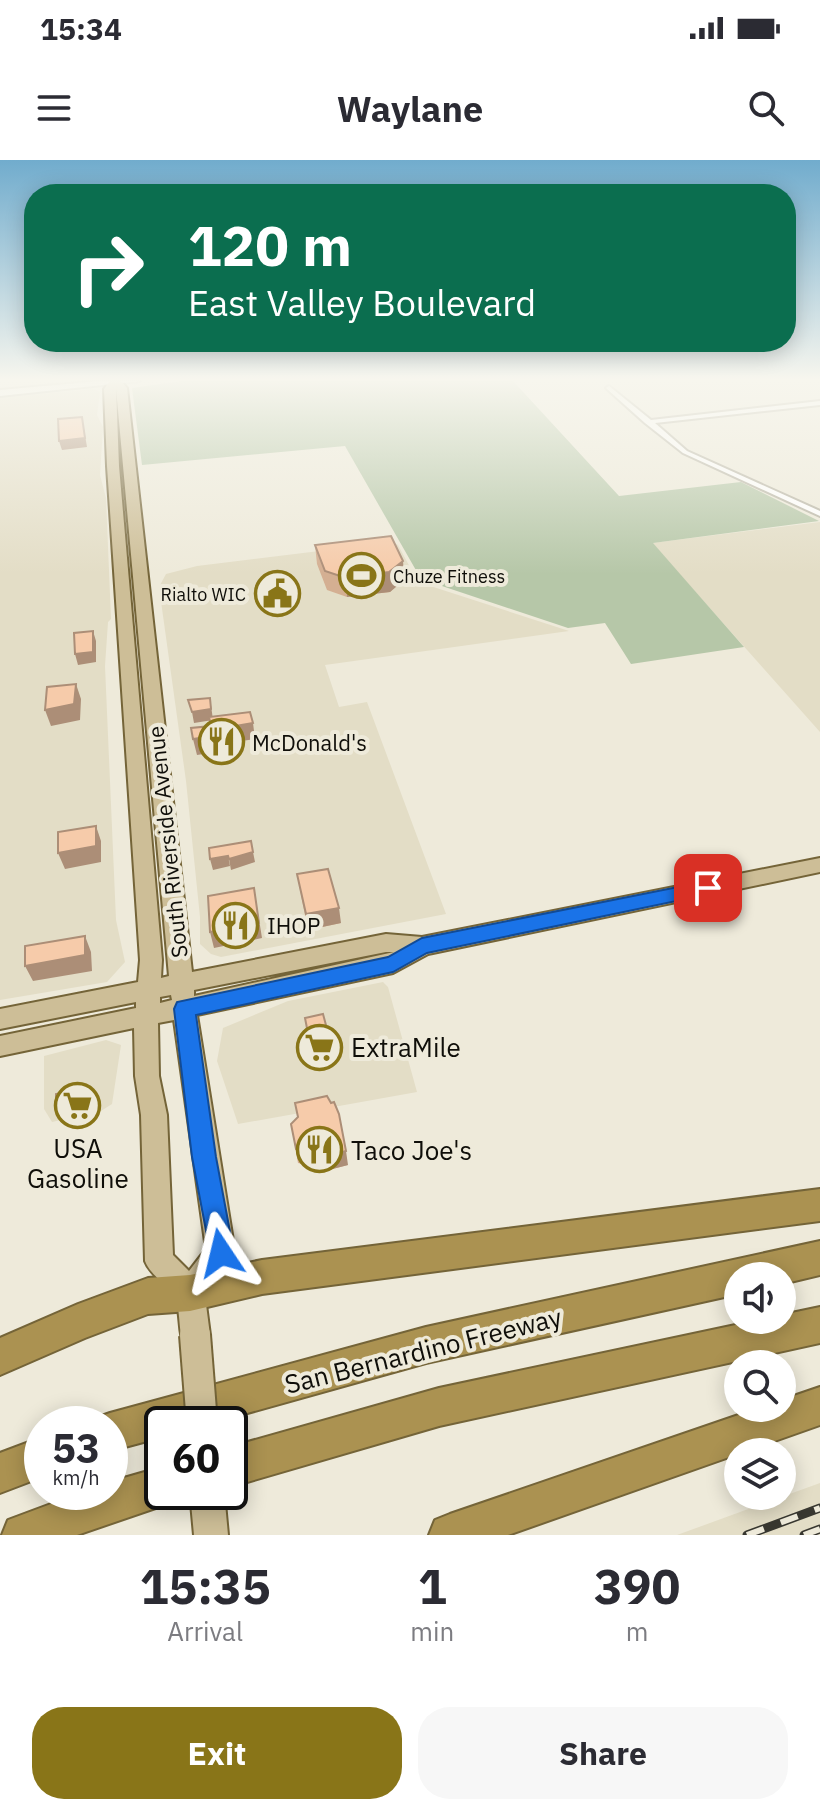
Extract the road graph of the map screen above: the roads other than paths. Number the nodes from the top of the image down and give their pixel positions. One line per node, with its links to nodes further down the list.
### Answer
1 (113, 445): 5 (main road, South Riverside Avenue)
2 (128, 445): 6 (main road, South Riverside Avenue)
3 (676, 445): 4 (street)
4 (820, 514)
5 (121, 568): 6 (main road); 8 (main road, South Riverside Avenue)
6 (143, 596): 8 (main road, South Riverside Avenue)
7 (820, 865): 8 (main road)
8 (167, 999): 9 (main road); 10 (main road); 15 (main road, South Riverside Avenue); 15 (main road, South Riverside Avenue)
9 (0, 1019)
10 (0, 1046)
11 (820, 1205): 15 (highway)
12 (820, 1258): 13 (highway, San Bernardino Freeway)
13 (796, 1263)
14 (724, 1279): 20 (highway, San Bernardino Freeway)
15 (190, 1293): 17 (highway); 18 (main road, bridge)
16 (820, 1325): 21 (highway)
17 (0, 1357)
18 (201, 1406)
19 (820, 1406): 28 (highway)
20 (128, 1427)
21 (248, 1462)
22 (24, 1464): 23 (highway)
23 (0, 1473)
24 (144, 1492): 26 (highway)
25 (209, 1510): 27 (main road)
26 (23, 1535)
27 (211, 1535)
28 (450, 1535)

